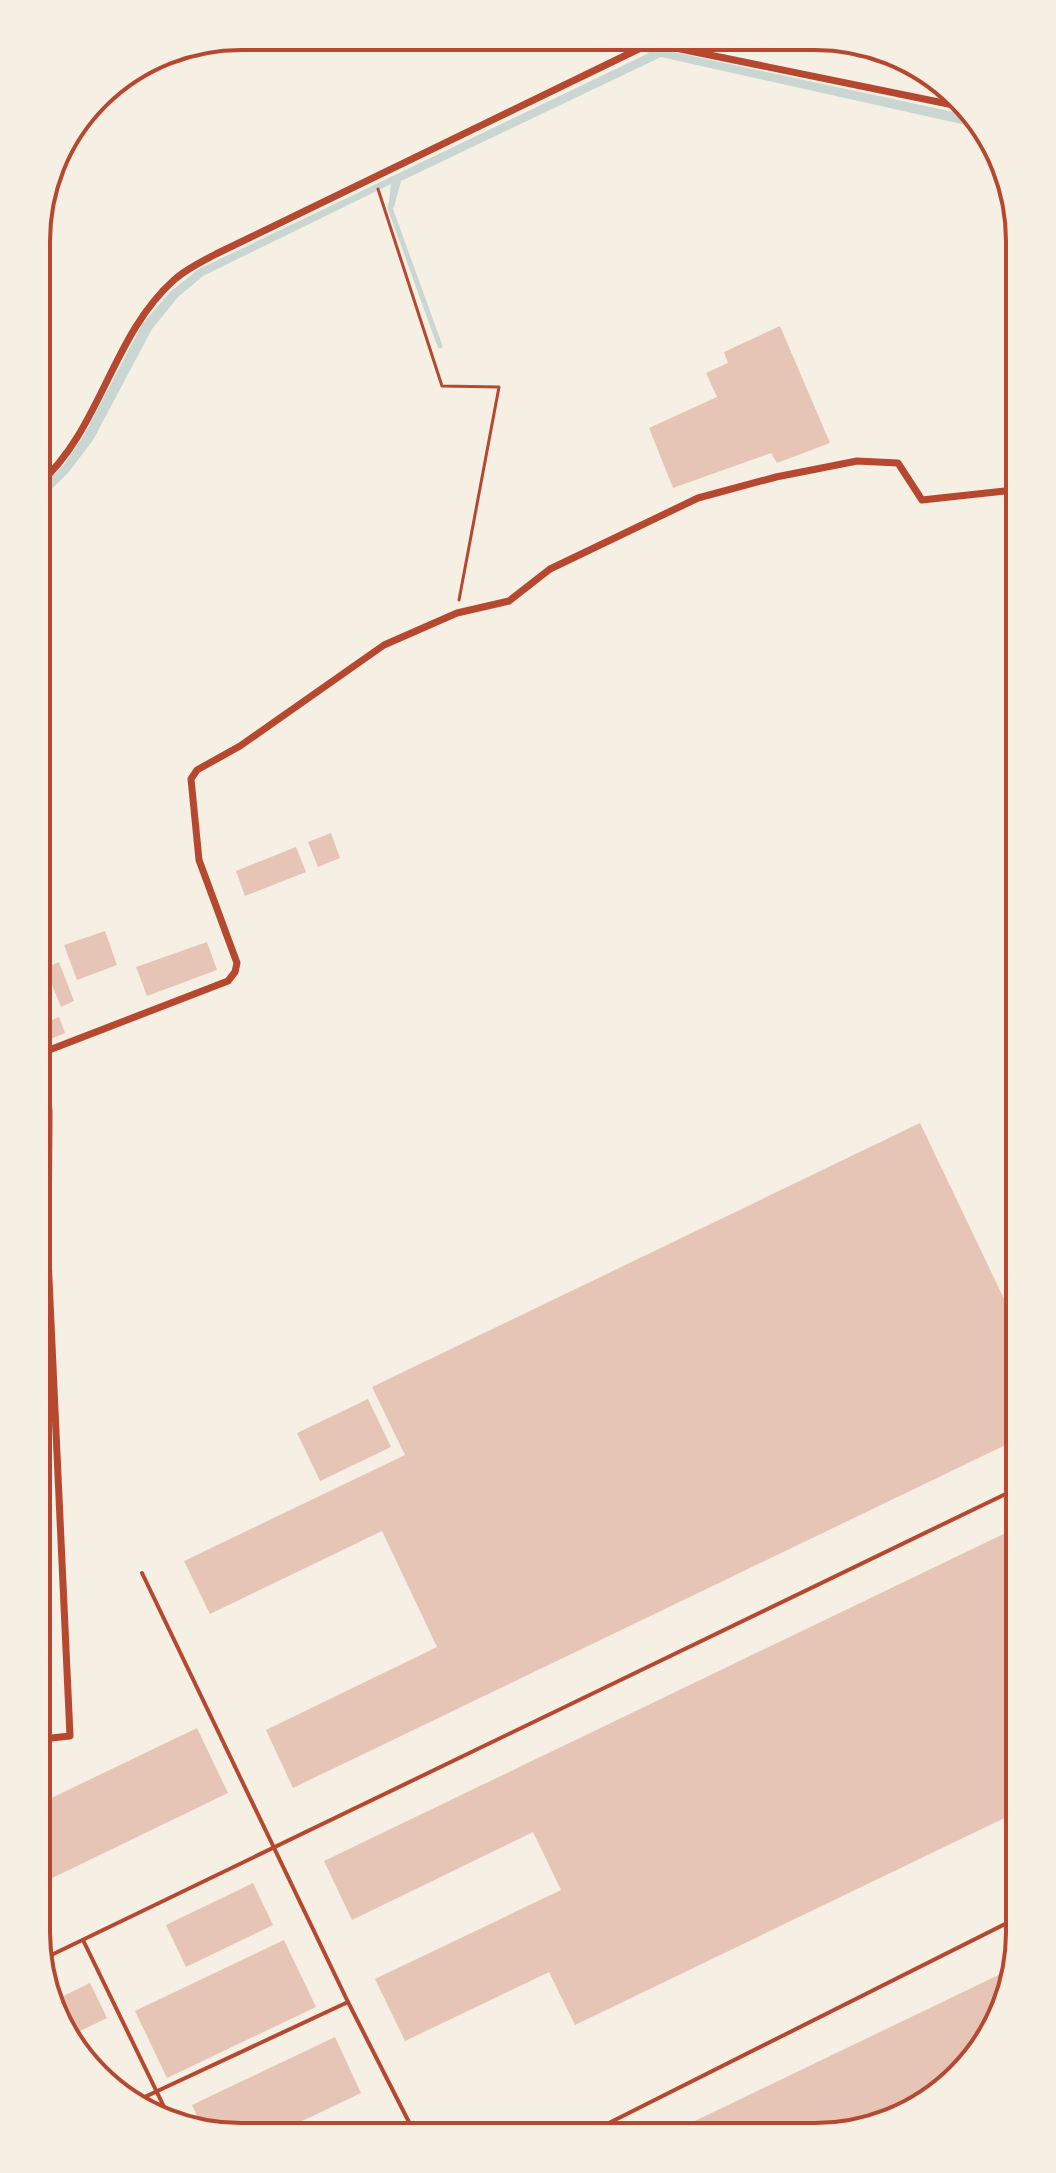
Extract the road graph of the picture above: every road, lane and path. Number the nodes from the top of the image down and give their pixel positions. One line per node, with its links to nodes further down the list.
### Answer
1 (637, 50): 4 (street)
2 (685, 50): 3 (street)
3 (948, 104)
4 (374, 178): 5 (street); 7 (path)
5 (50, 472)
6 (1006, 491): 7 (street)
7 (457, 613): 8 (street)
8 (50, 1050)
9 (50, 1354): 12 (street)
10 (1006, 1494): 13 (lane)
11 (142, 1573): 13 (lane)
12 (50, 1738)
13 (272, 1846): 15 (lane); 17 (lane)
14 (1006, 1924): 22 (lane)
15 (83, 1940): 16 (lane); 18 (lane)
16 (52, 1955)
17 (348, 2002): 18 (lane); 21 (lane)
18 (157, 2092): 19 (lane); 20 (lane)
19 (146, 2097)
20 (164, 2106)
21 (409, 2123)
22 (609, 2123)

